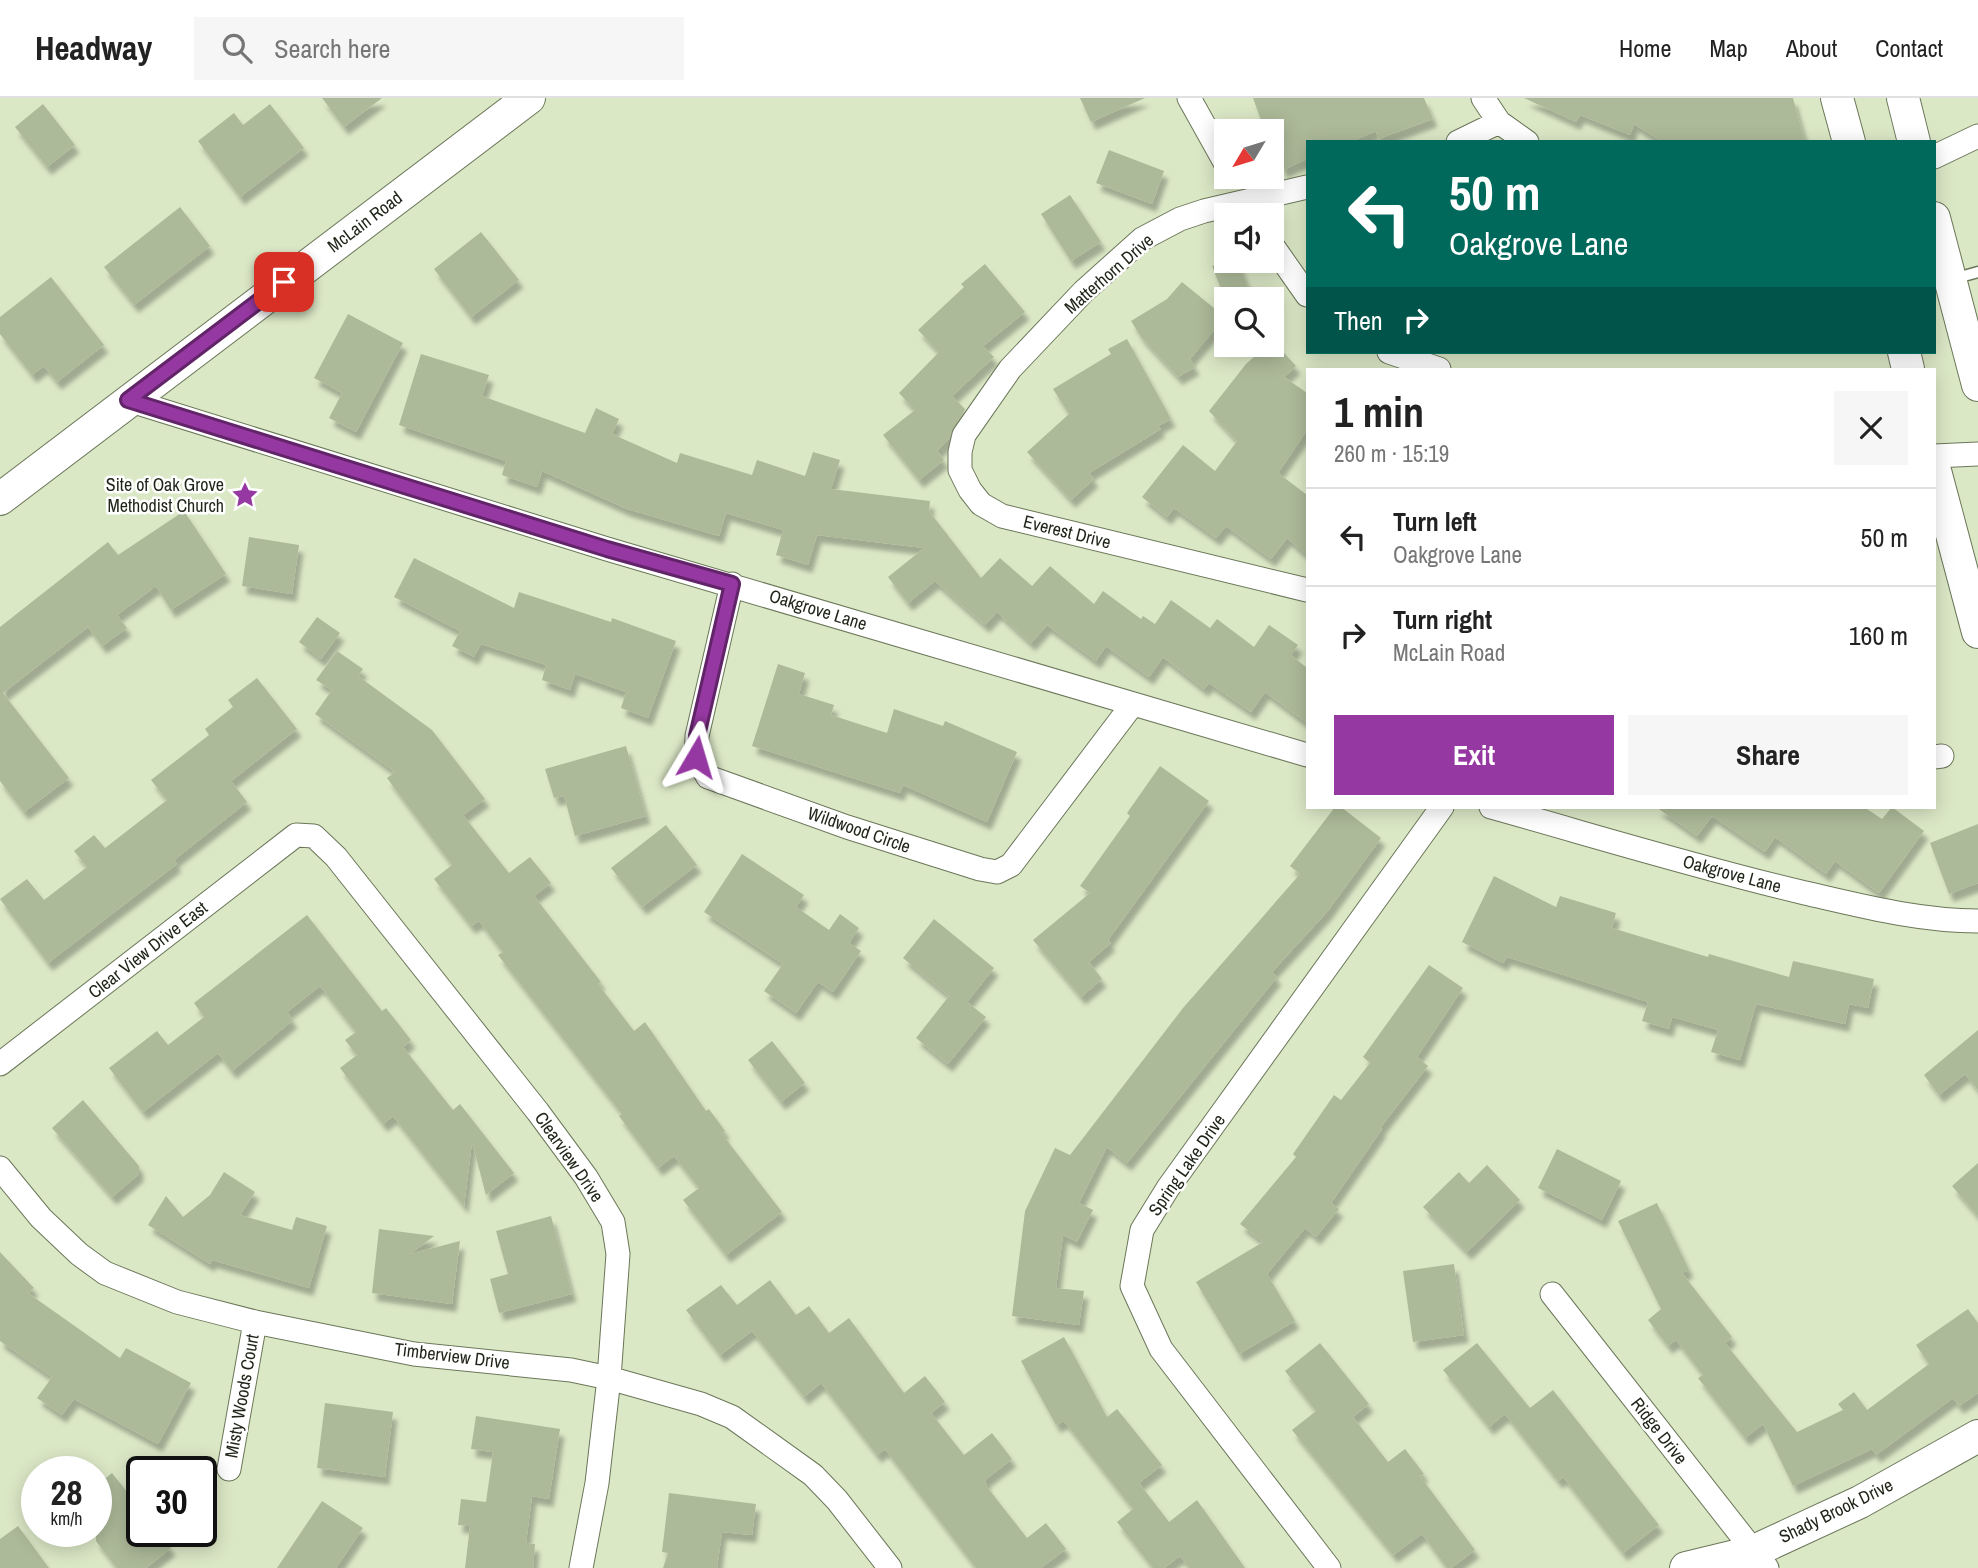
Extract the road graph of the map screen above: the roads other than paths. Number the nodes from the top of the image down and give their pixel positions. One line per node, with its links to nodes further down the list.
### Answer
1 (529, 98): 25 (street, McLain Road)
2 (1189, 98): 12 (street)
3 (1483, 98): 6 (street)
4 (1837, 98): 10 (street)
5 (1903, 98): 11 (street)
6 (1499, 122): 8 (street); 9 (street)
7 (1978, 136): 13 (street)
8 (1462, 140)
9 (1524, 140)
10 (1848, 140)
11 (1914, 140)
12 (1214, 143)
13 (1936, 156)
14 (1306, 187): 15 (street, Matterhorn Drive)
15 (1266, 203)
16 (1214, 214): 23 (street, Matterhorn Drive)
17 (1936, 222): 19 (street)
18 (1284, 262): 20 (street)
19 (1964, 276): 24 (street)
20 (1306, 294)
21 (1395, 354): 22 (street)
22 (1436, 368)
23 (1010, 369): 31 (street, Everest Drive)
24 (1978, 385)
25 (128, 400): 29 (street, McLain Road); 30 (street, Oakgrove Lane)
26 (1978, 454): 27 (street)
27 (1936, 456)
28 (1936, 474): 32 (street)
29 (0, 499)
30 (732, 584): 33 (street, Oakgrove Lane); 33 (street, Wildwood Circle)
31 (1306, 590)
32 (1978, 632)
33 (1132, 705): 34 (street, Oakgrove Lane)
34 (1306, 755)
35 (1441, 809): 49 (street, Spring Lake Drive)
36 (1497, 809): 38 (street, Oakgrove Lane)
37 (296, 835): 39 (street, Clear View Drive East); 43 (street, Clearview Drive)
38 (1978, 921)
39 (0, 1064)
40 (0, 1168): 42 (street, Timberview Drive)
41 (1552, 1294): 46 (street, Ridge Drive)
42 (255, 1322): 43 (street, Timberview Drive); 45 (street, Misty Woods Court)
43 (610, 1378): 47 (street, Clearview Drive); 48 (street, Timberview Drive)
44 (1978, 1437): 46 (street, Shady Brook Drive)
45 (229, 1469)
46 (1759, 1560): 50 (street, Shady Brook Drive)
47 (581, 1568)
48 (890, 1568)
49 (1329, 1568)
50 (1686, 1568)

